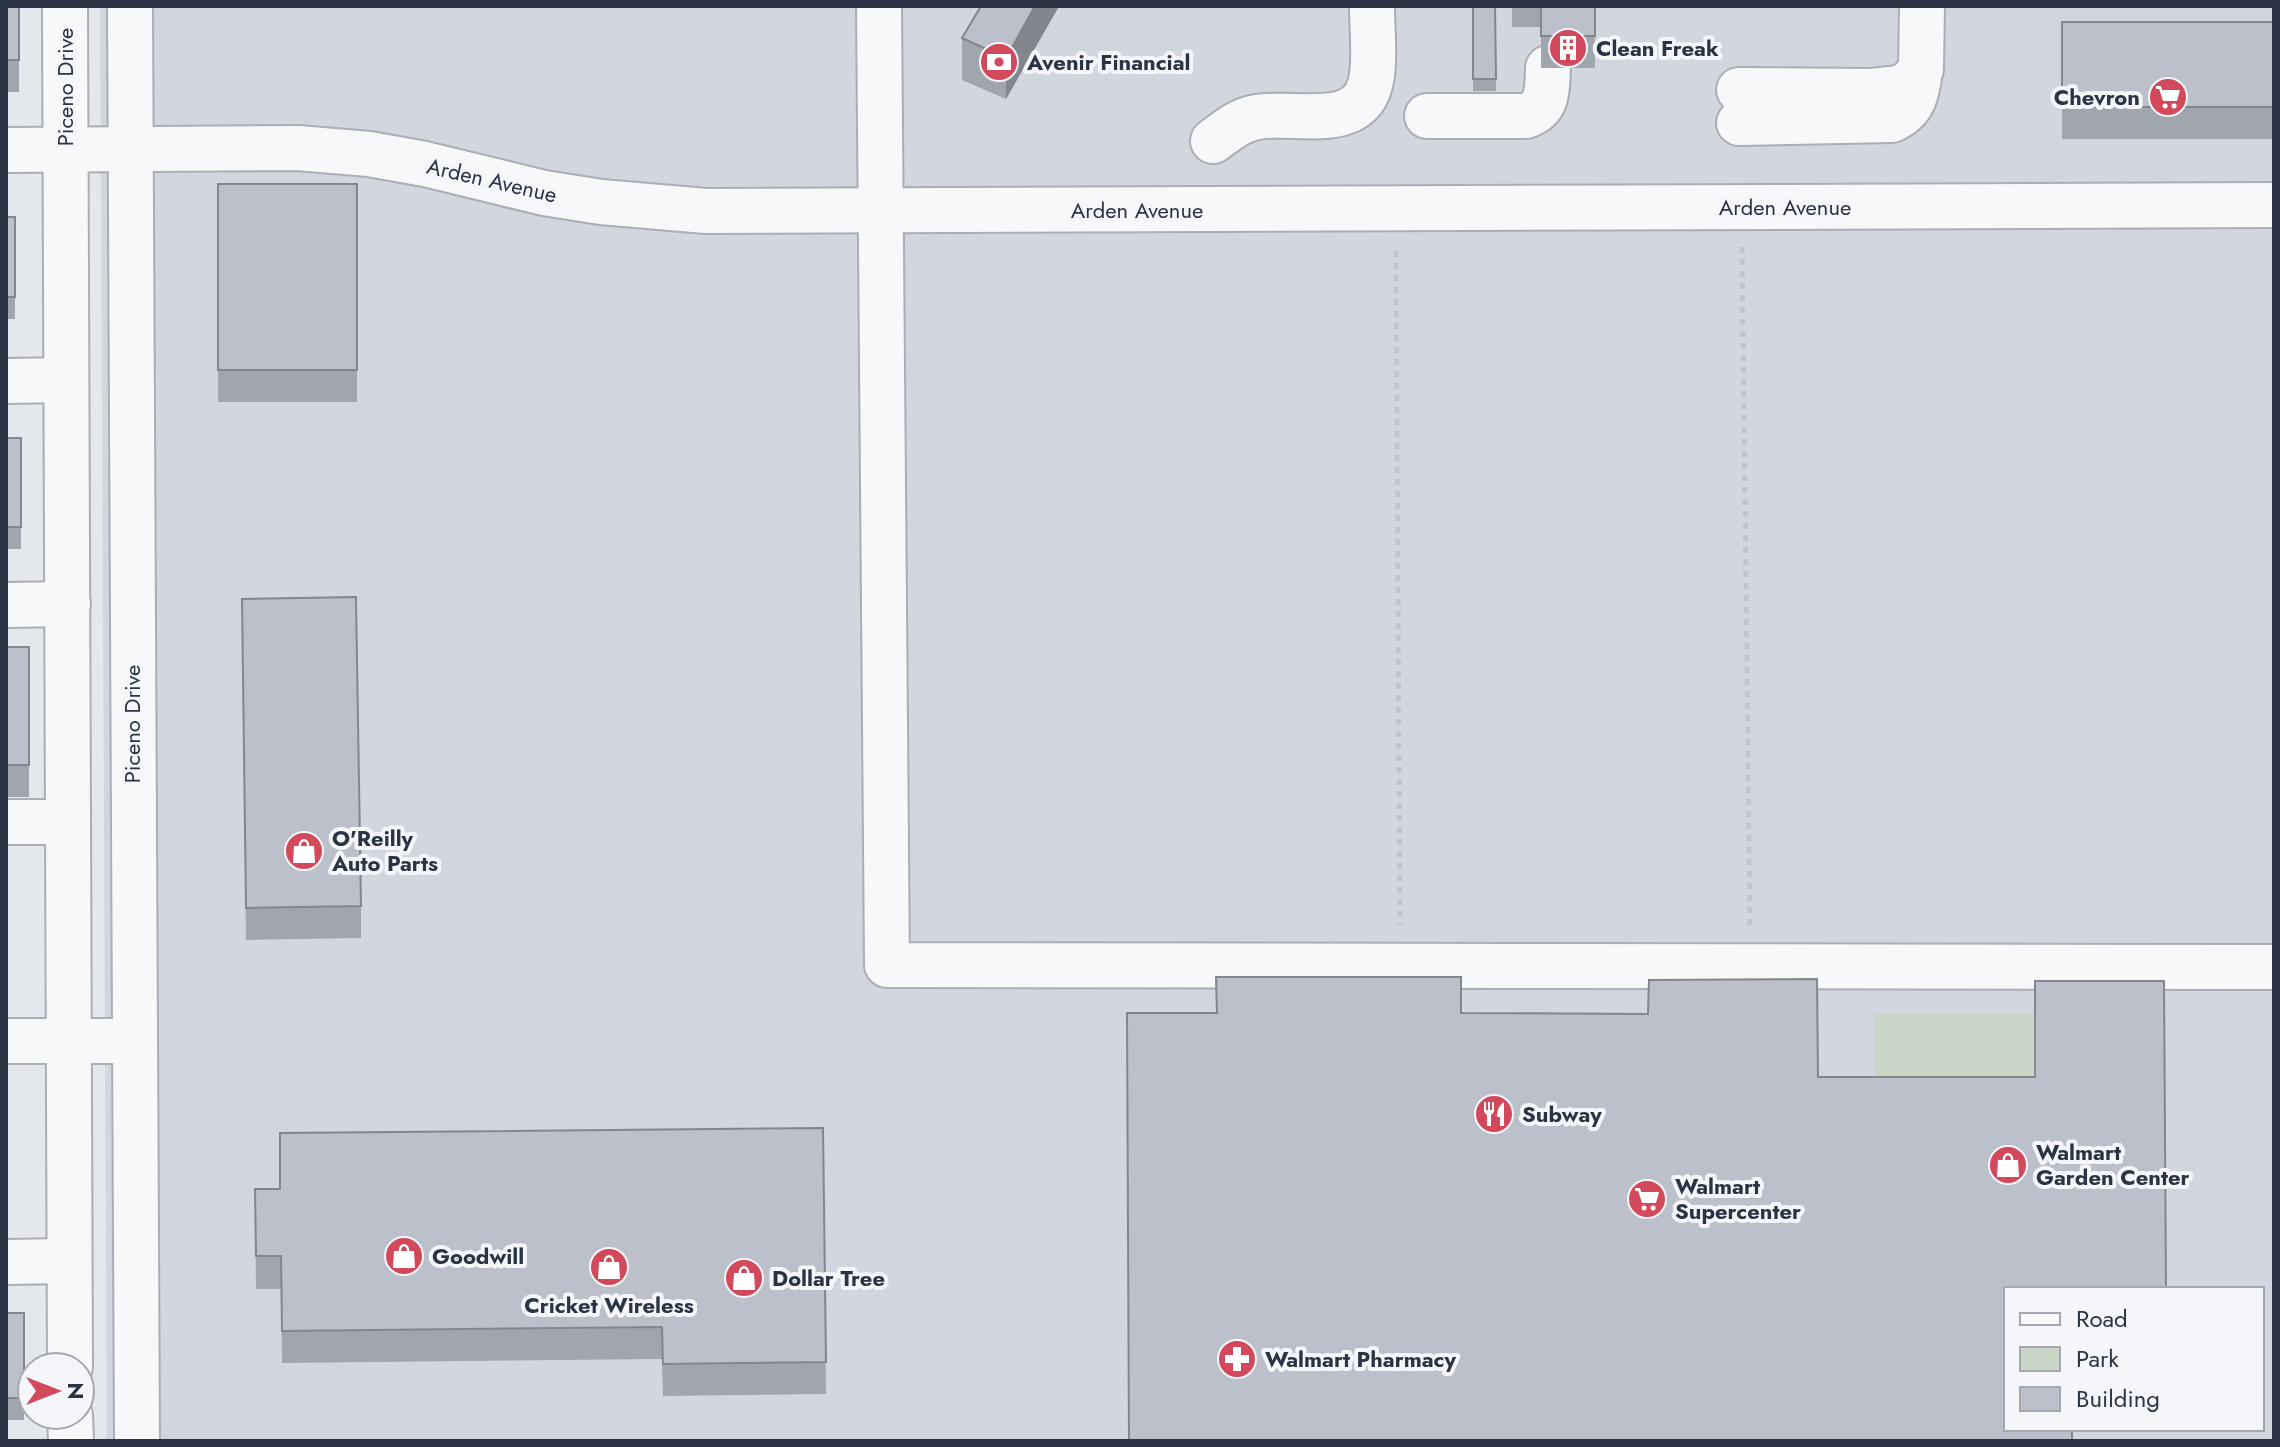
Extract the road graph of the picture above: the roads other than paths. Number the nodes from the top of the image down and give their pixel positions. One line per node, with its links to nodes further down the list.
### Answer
1 (65, 6): 12 (street, Piceno Drive)
2 (130, 6): 10 (street, Piceno Drive)
3 (879, 6): 14 (street)
4 (1372, 6): 9 (street)
5 (1922, 6): 7 (street)
6 (1548, 68): 8 (street)
7 (1739, 107)
8 (1427, 116)
9 (1213, 141)
10 (130, 148): 12 (street, Arden Avenue); 14 (street, Arden Avenue); 24 (street, Piceno Drive)
11 (6, 150): 12 (street, Arden Avenue)
12 (65, 150): 15 (street, Piceno Drive)
13 (2274, 205): 14 (street, Arden Avenue)
14 (881, 211): 21 (street)
15 (66, 380): 16 (street); 17 (street, Piceno Drive)
16 (6, 381)
17 (68, 604): 18 (street); 20 (street, Piceno Drive)
18 (6, 605)
19 (6, 822): 20 (street)
20 (68, 822): 23 (street, Piceno Drive)
21 (2274, 967)
22 (6, 1041): 23 (street)
23 (67, 1041): 24 (street); 25 (street, Piceno Drive)
24 (133, 1041): 28 (street, Piceno Drive)
25 (68, 1261): 26 (street); 27 (street, Piceno Drive)
26 (6, 1262)
27 (70, 1351)
28 (137, 1441)

